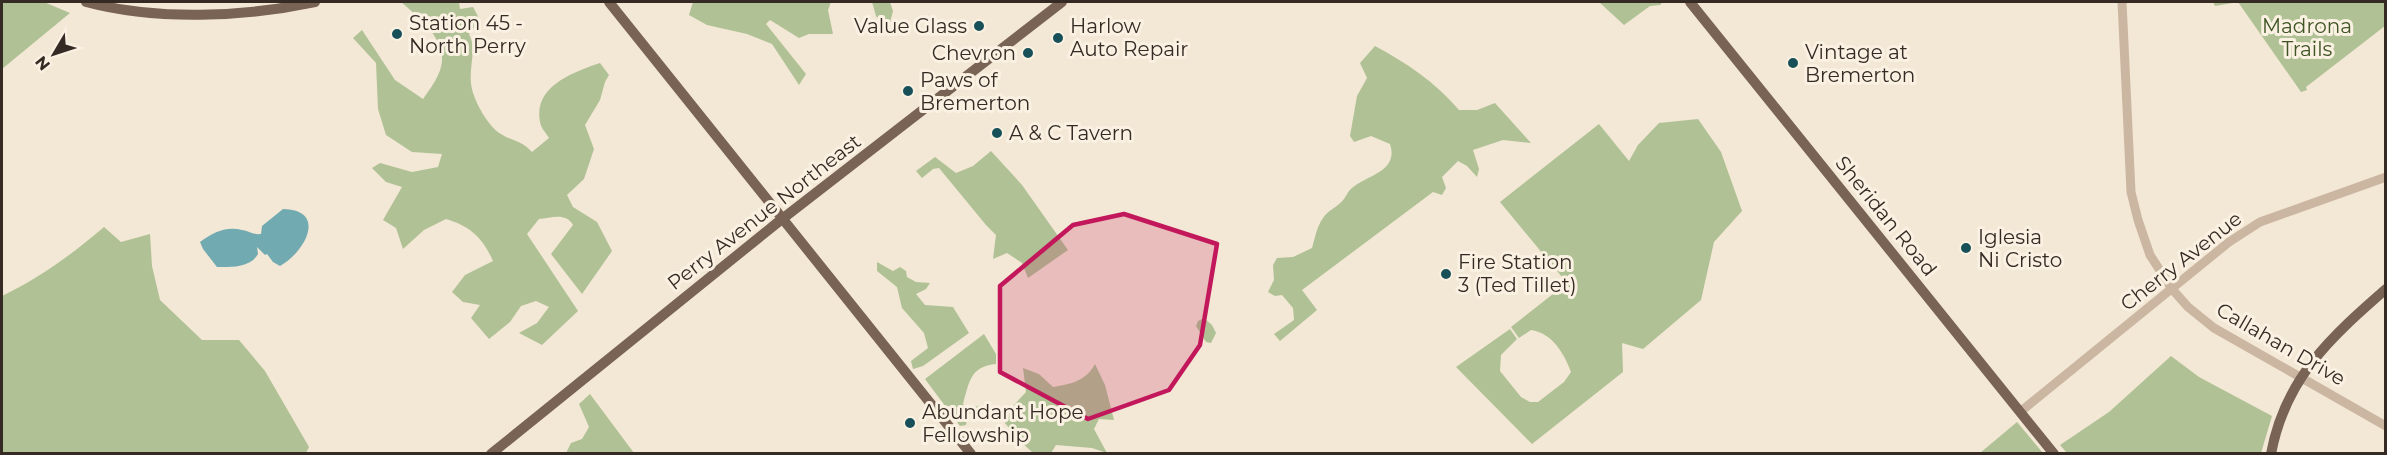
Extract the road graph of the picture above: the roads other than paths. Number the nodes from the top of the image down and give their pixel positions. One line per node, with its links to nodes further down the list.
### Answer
1 (87, 2): 2 (main road)
2 (315, 2)
3 (609, 2): 8 (main road)
4 (1062, 2): 8 (main road, Perry Avenue Northeast)
5 (1690, 2): 12 (main road, Sheridan Road)
6 (2122, 2): 9 (street, Callahan Drive)
7 (2385, 177): 9 (street, Cherry Avenue)
8 (783, 218): 14 (main road, Perry Avenue Northeast); 15 (main road)
9 (2172, 289): 11 (street, Callahan Drive); 12 (street, Cherry Avenue)
10 (2385, 289): 11 (main road)
11 (2301, 376): 13 (street, Callahan Drive); 17 (main road)
12 (2020, 412): 16 (main road, Sheridan Road)
13 (2385, 426)
14 (491, 453)
15 (970, 453)
16 (2054, 453)
17 (2271, 453)

